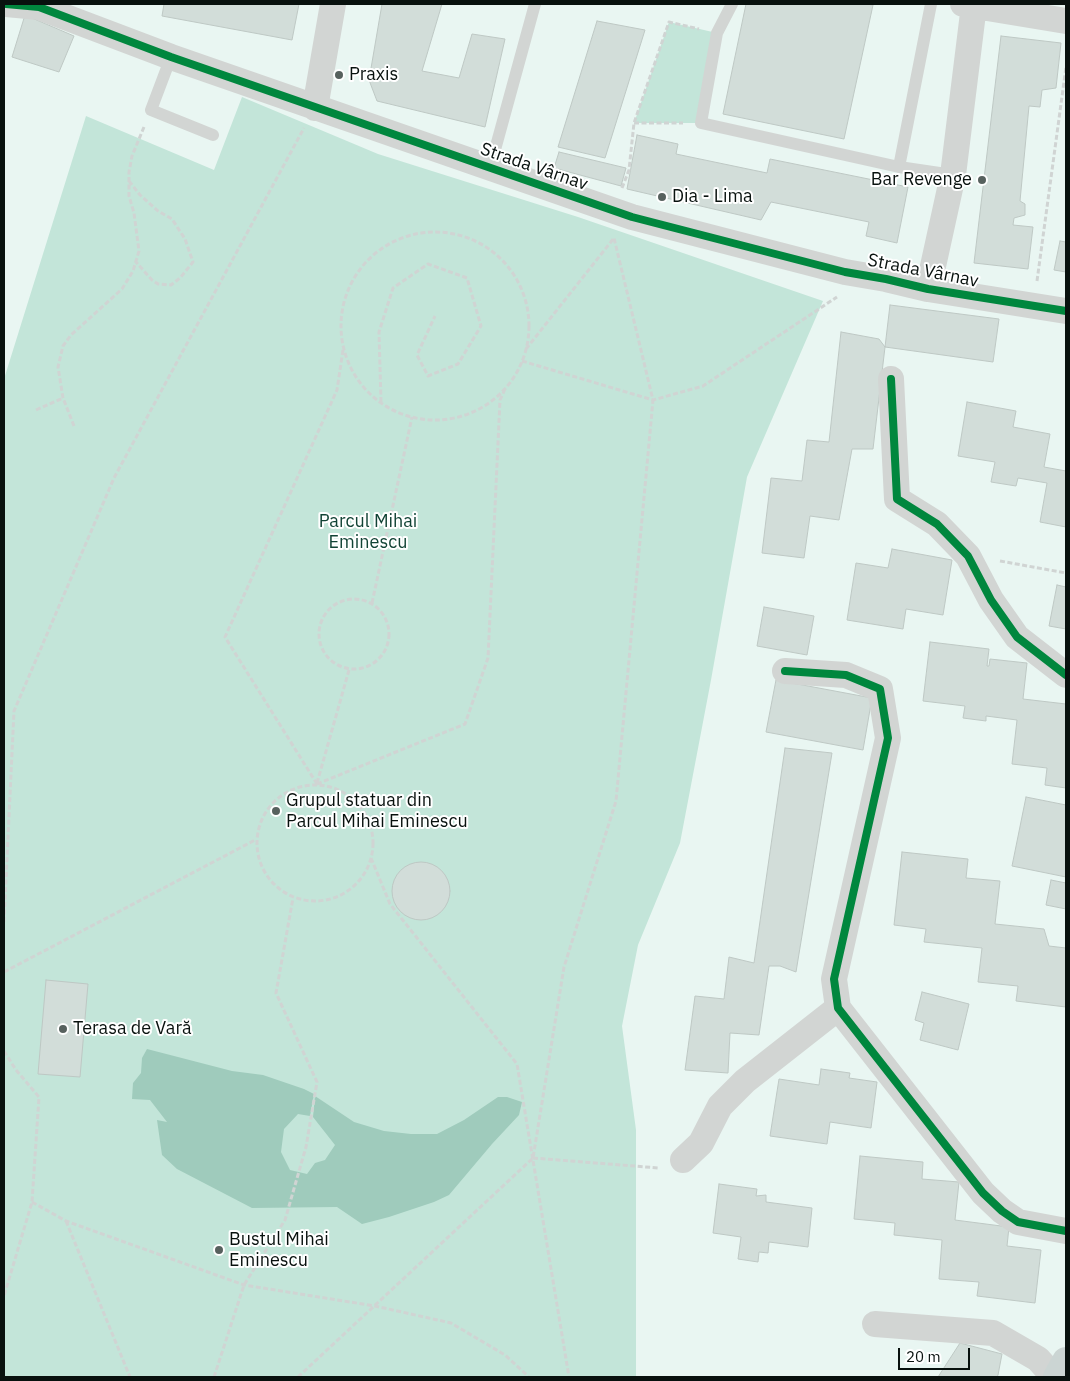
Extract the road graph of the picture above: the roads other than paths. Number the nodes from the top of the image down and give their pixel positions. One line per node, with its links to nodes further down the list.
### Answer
1 (6, 4): 8 (street, Strada Vârnav)
2 (333, 4): 9 (street)
3 (535, 4): 12 (lane)
4 (732, 4): 11 (lane)
5 (931, 4): 11 (lane)
6 (970, 4): 7 (street); 13 (street)
7 (1066, 21)
8 (170, 57): 9 (street, Strada Vârnav); 10 (lane)
9 (315, 108): 12 (street, Strada Vârnav)
10 (213, 135)
11 (899, 167): 13 (lane)
12 (490, 168): 14 (street, Strada Vârnav)
13 (952, 175): 14 (street)
14 (928, 289): 15 (street, Strada Vârnav)
15 (1066, 312)
16 (891, 380): 18 (street)
17 (785, 671): 19 (street)
18 (1066, 675)
19 (838, 1008): 20 (street); 21 (street)
20 (683, 1160)
21 (1066, 1231)
22 (875, 1324): 24 (street)
23 (1066, 1361): 24 (street)
24 (1056, 1377)

